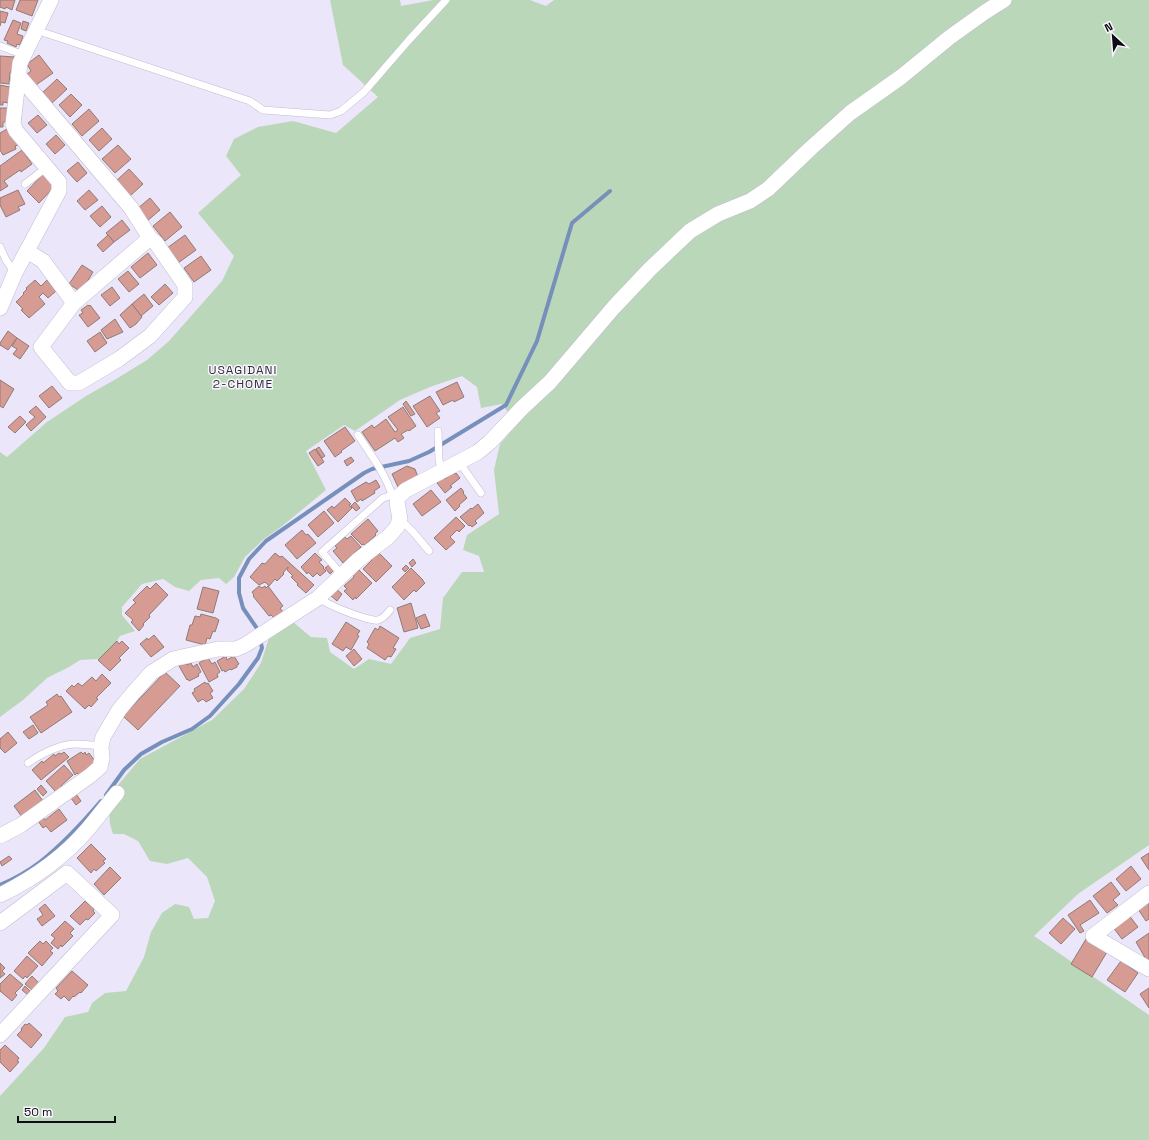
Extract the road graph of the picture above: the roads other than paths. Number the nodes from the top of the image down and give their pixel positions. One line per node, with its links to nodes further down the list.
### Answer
1 (51, 0): 4 (street)
2 (446, 0): 4 (lane)
3 (1004, 0): 18 (street)
4 (36, 30): 6 (street)
5 (0, 46): 6 (lane)
6 (24, 55): 7 (street)
7 (19, 76): 8 (street); 10 (street)
8 (47, 167): 9 (lane); 12 (street)
9 (25, 184)
10 (150, 238): 14 (street); 14 (street)
11 (0, 247): 13 (lane)
12 (27, 252): 13 (street); 14 (street)
13 (15, 273): 15 (street)
14 (74, 304)
15 (0, 308)
16 (438, 431): 19 (lane)
17 (358, 435): 21 (lane)
18 (459, 462): 19 (street); 20 (lane)
19 (442, 471): 21 (street)
20 (481, 493)
21 (395, 496): 22 (street); 24 (lane)
22 (400, 519): 23 (lane); 24 (street)
23 (429, 551)
24 (342, 575): 25 (street)
25 (318, 598): 26 (lane); 27 (street)
26 (390, 610)
27 (101, 746): 28 (lane); 30 (street)
28 (28, 763)
29 (117, 793): 32 (street)
30 (0, 836)
31 (1149, 893): 34 (street)
32 (0, 895)
33 (0, 923): 35 (street)
34 (1149, 969)
35 (0, 1035)

